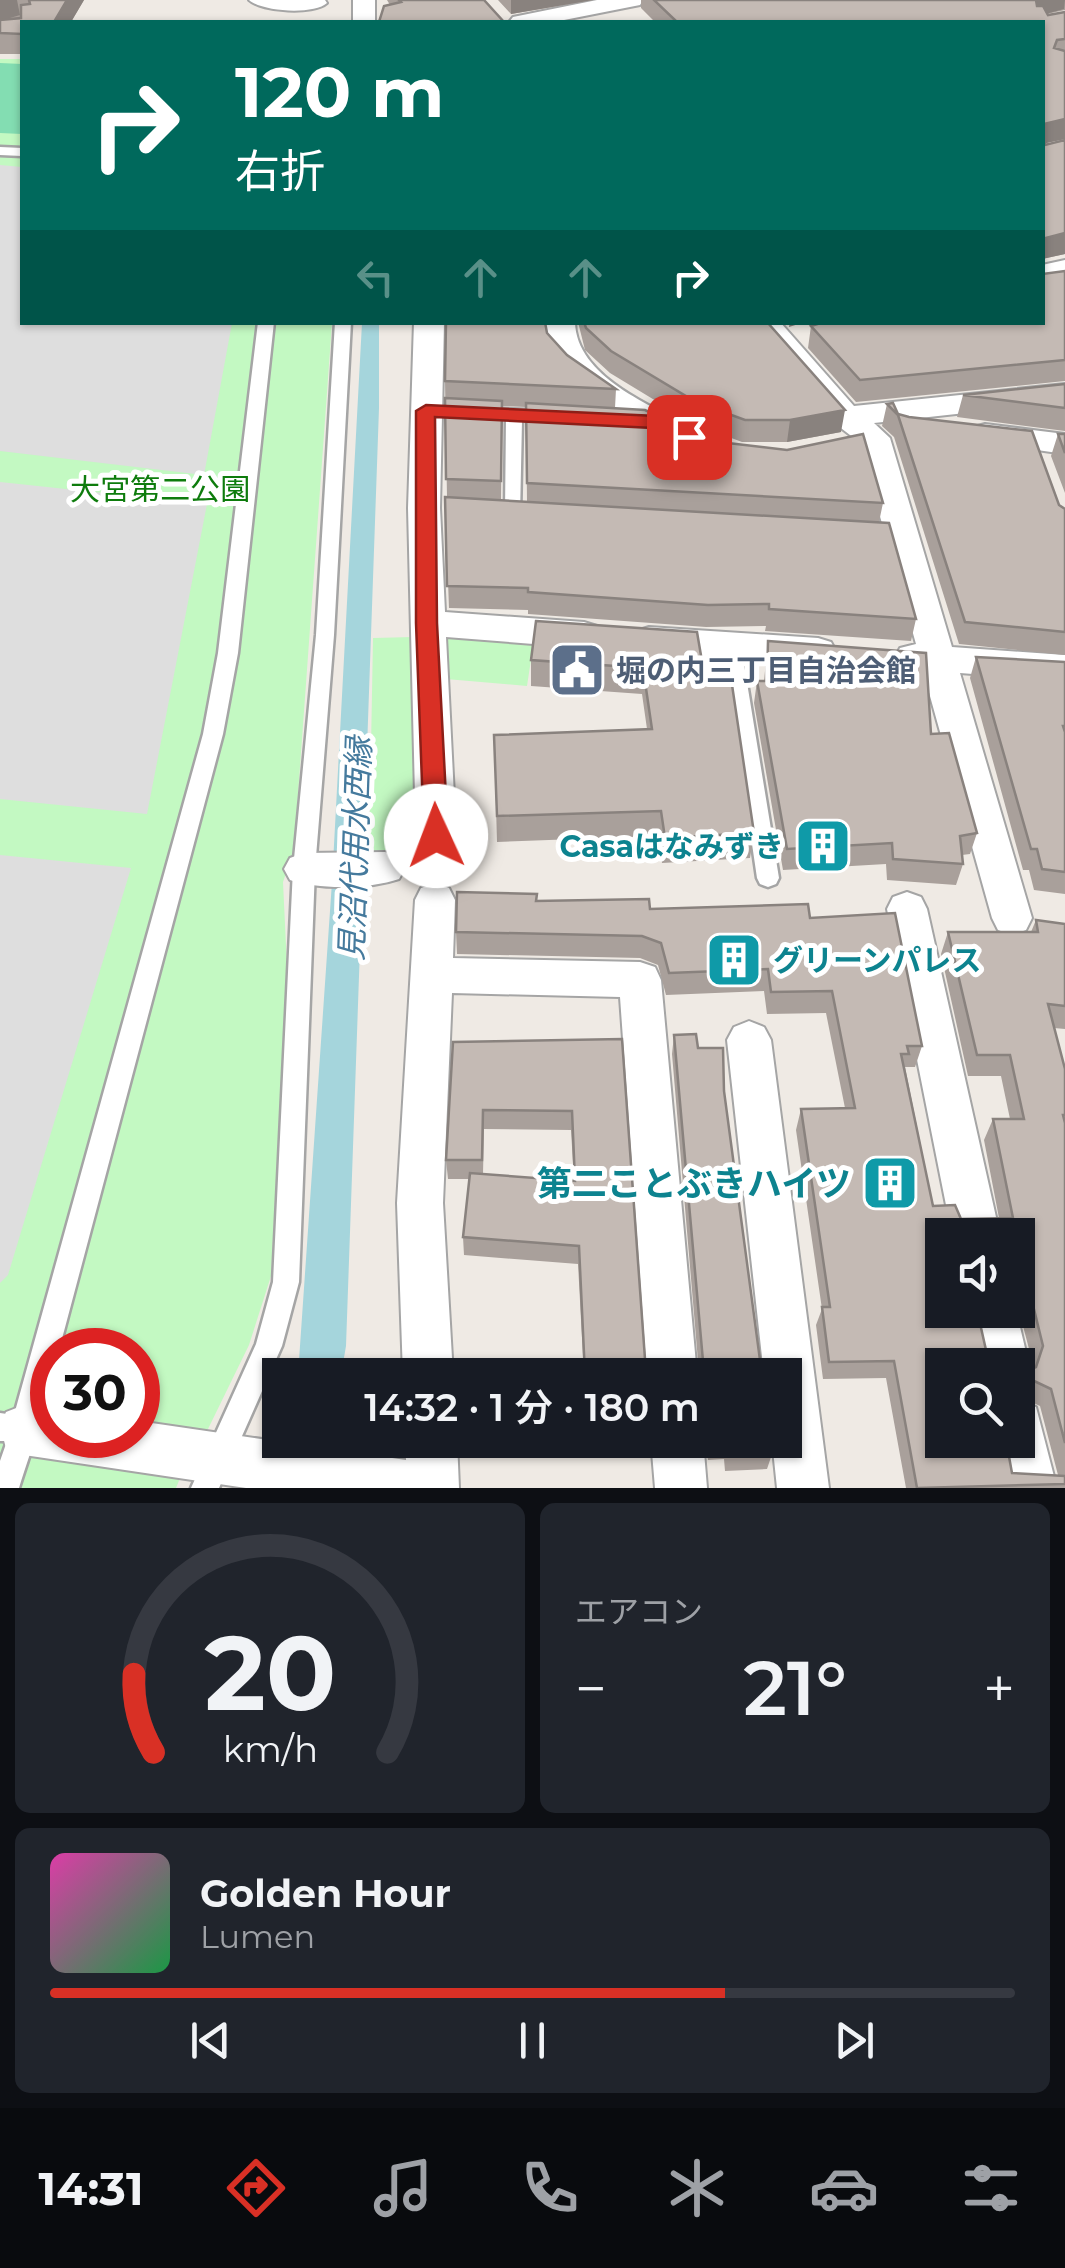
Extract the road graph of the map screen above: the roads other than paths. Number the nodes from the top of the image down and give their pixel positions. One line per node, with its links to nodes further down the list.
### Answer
1 (260, 0): 3 (street)
2 (624, 1): 4 (street)
3 (315, 8)
4 (531, 20)
5 (266, 325): 37 (lane)
6 (343, 325): 29 (lane)
7 (429, 325): 12 (street)
8 (560, 325): 16 (street)
9 (772, 332): 10 (street); 17 (street)
10 (818, 332)
11 (1065, 393): 17 (street)
12 (443, 412): 13 (lane); 21 (street)
13 (514, 414): 14 (lane); 20 (lane)
14 (567, 417)
15 (621, 420): 16 (lane)
16 (657, 422): 18 (street)
17 (852, 430): 19 (street); 25 (street)
18 (705, 444)
19 (1046, 447)
20 (514, 512)
21 (427, 623): 22 (street); 27 (street)
22 (732, 646): 23 (street); 30 (lane)
23 (844, 653)
24 (881, 655): 25 (street)
25 (936, 658): 26 (street); 32 (street)
26 (1065, 668)
27 (436, 836)
28 (384, 868): 29 (street)
29 (310, 870): 45 (lane)
30 (770, 888)
31 (435, 900): 34 (street)
32 (1009, 909)
33 (908, 919): 36 (street)
34 (431, 975): 38 (street); 39 (street)
35 (749, 1040): 49 (street)
36 (972, 1218)
37 (61, 1328)
38 (427, 1358)
39 (671, 1358)
40 (30, 1439): 47 (lane)
41 (160, 1457): 45 (street)
42 (418, 1458): 46 (street)
43 (678, 1458): 48 (street)
44 (1025, 1458): 50 (street)
45 (226, 1470): 46 (street)
46 (399, 1485)
47 (6, 1488)
48 (681, 1488)
49 (802, 1488)
50 (1031, 1488)

